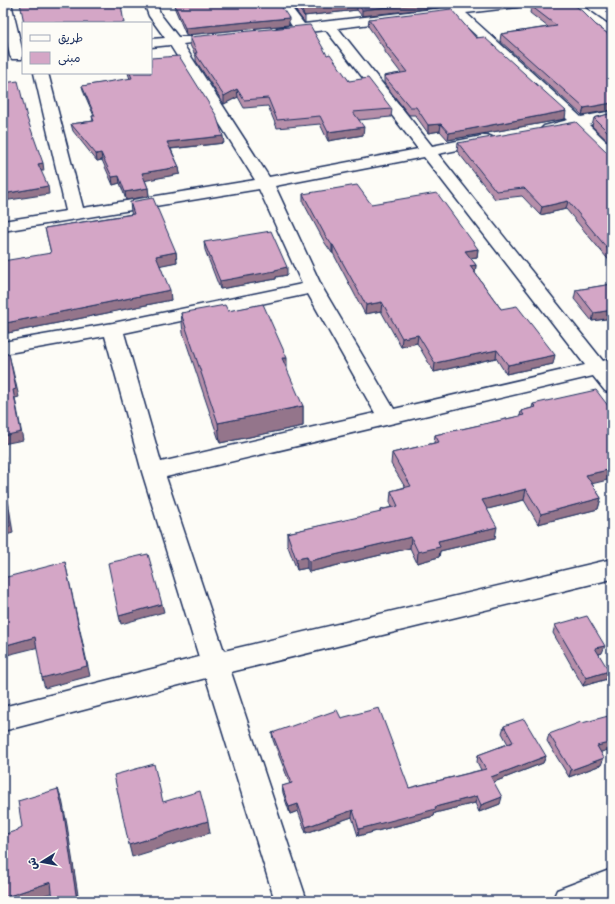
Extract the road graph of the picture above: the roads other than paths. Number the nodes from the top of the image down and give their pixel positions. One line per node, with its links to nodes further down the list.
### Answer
1 (5, 3): 14 (street)
2 (150, 3): 12 (street)
3 (282, 3): 8 (street)
4 (517, 3): 6 (street)
5 (570, 3): 10 (street)
6 (456, 10): 7 (street); 18 (street)
7 (329, 25): 8 (street); 21 (street)
8 (301, 29): 9 (street)
9 (270, 32)
10 (612, 33)
11 (200, 39): 12 (street)
12 (174, 41): 13 (street); 23 (street)
13 (152, 43)
14 (20, 56): 15 (street)
15 (3, 58)
16 (41, 74): 24 (street)
17 (612, 115): 18 (street)
18 (579, 123): 19 (street); 22 (street)
19 (534, 131)
20 (504, 137): 21 (street)
21 (428, 150): 23 (street); 29 (street)
22 (612, 156)
23 (265, 183): 24 (street); 26 (street)
24 (76, 215): 25 (street)
25 (3, 226)
26 (313, 287): 27 (street); 31 (street)
27 (113, 329): 28 (street); 32 (street)
28 (3, 348)
29 (605, 367): 30 (street); 31 (street)
30 (612, 386)
31 (388, 417): 32 (street)
32 (153, 472): 34 (street)
33 (612, 569): 34 (street)
34 (215, 664): 35 (street); 37 (street)
35 (3, 720)
36 (612, 884): 38 (street)
37 (291, 901)
38 (568, 901)

